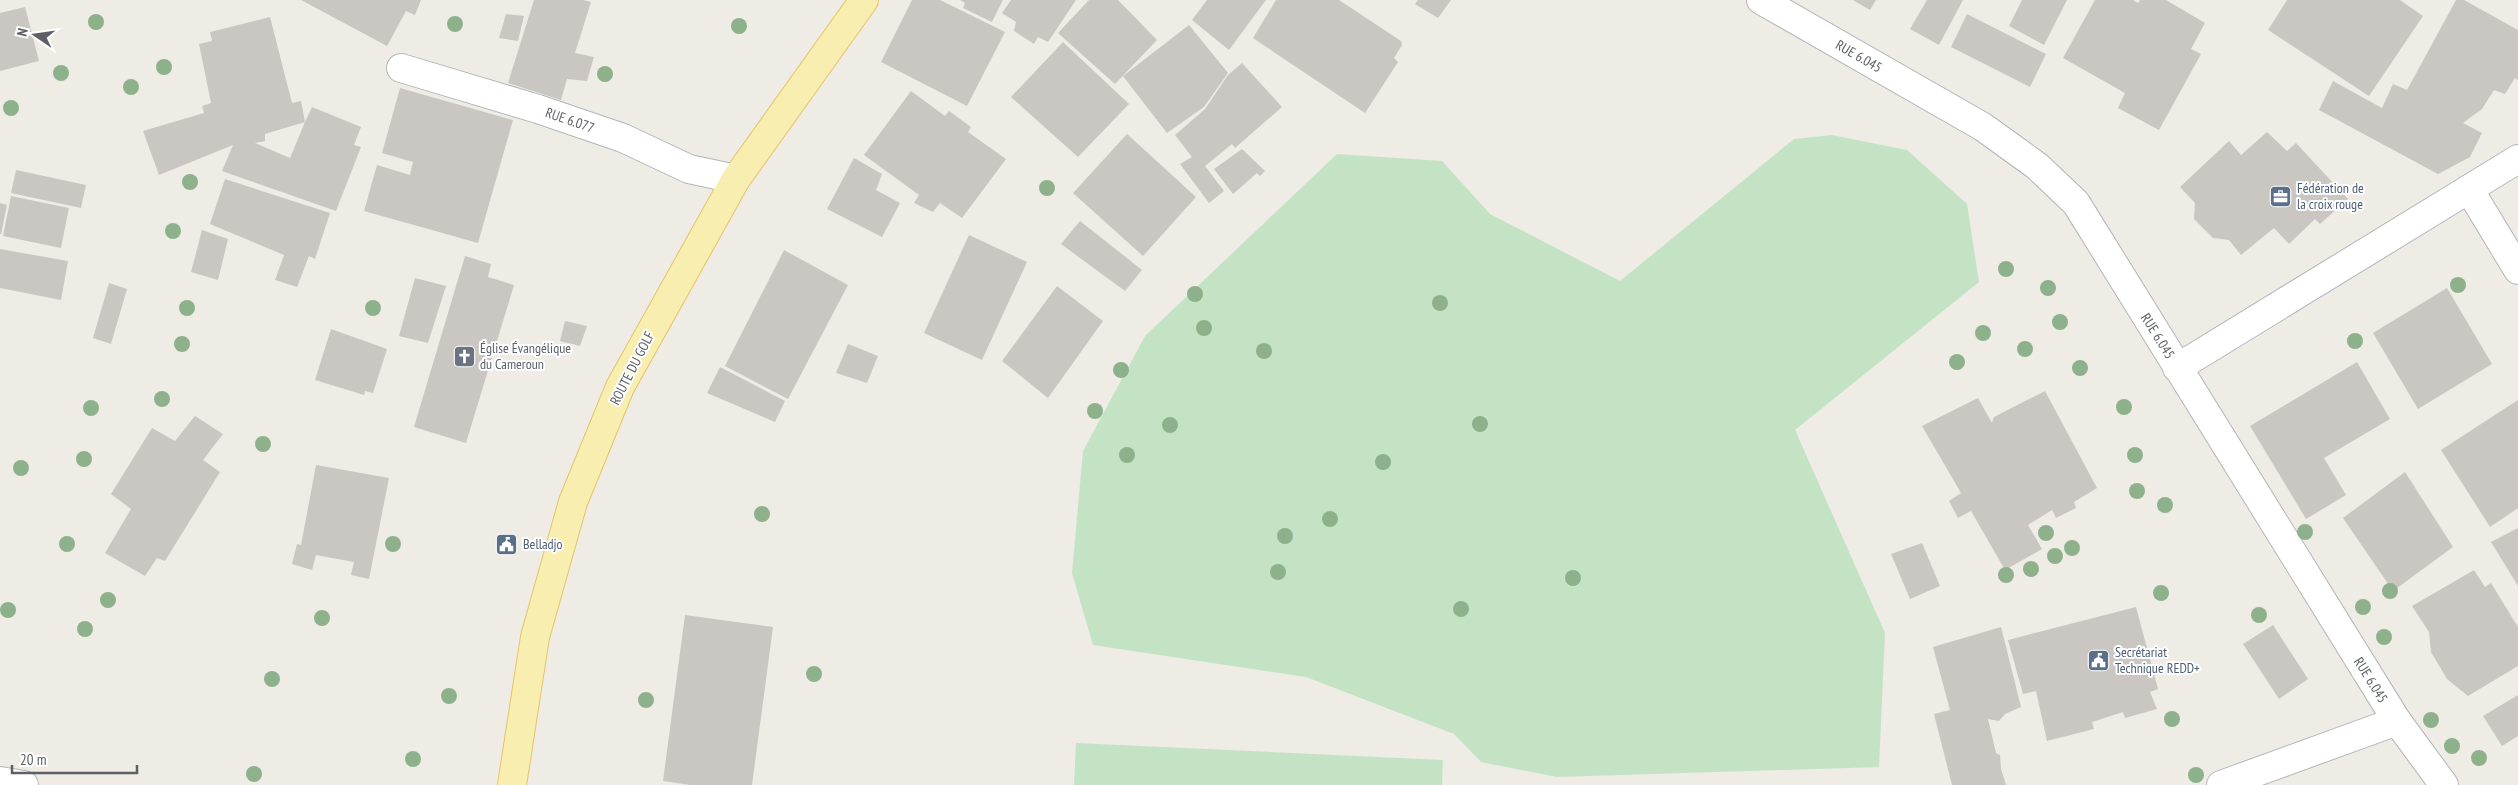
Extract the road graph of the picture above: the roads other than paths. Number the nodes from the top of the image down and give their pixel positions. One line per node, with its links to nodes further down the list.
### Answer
1 (864, 0): 5 (main road, ROUTE DU GOLF)
2 (1761, 0): 8 (street, RUE 6.045)
3 (401, 68): 5 (street, RUE 6.077)
4 (2518, 159): 6 (street)
5 (736, 179): 12 (main road, ROUTE DU GOLF)
6 (2469, 189): 7 (street); 8 (street)
7 (2518, 270)
8 (2177, 368): 9 (street, RUE 6.045)
9 (2397, 721): 13 (street); 14 (street, RUE 6.045)
10 (0, 781): 11 (street)
11 (24, 785)
12 (516, 785)
13 (2221, 785)
14 (2444, 785)

